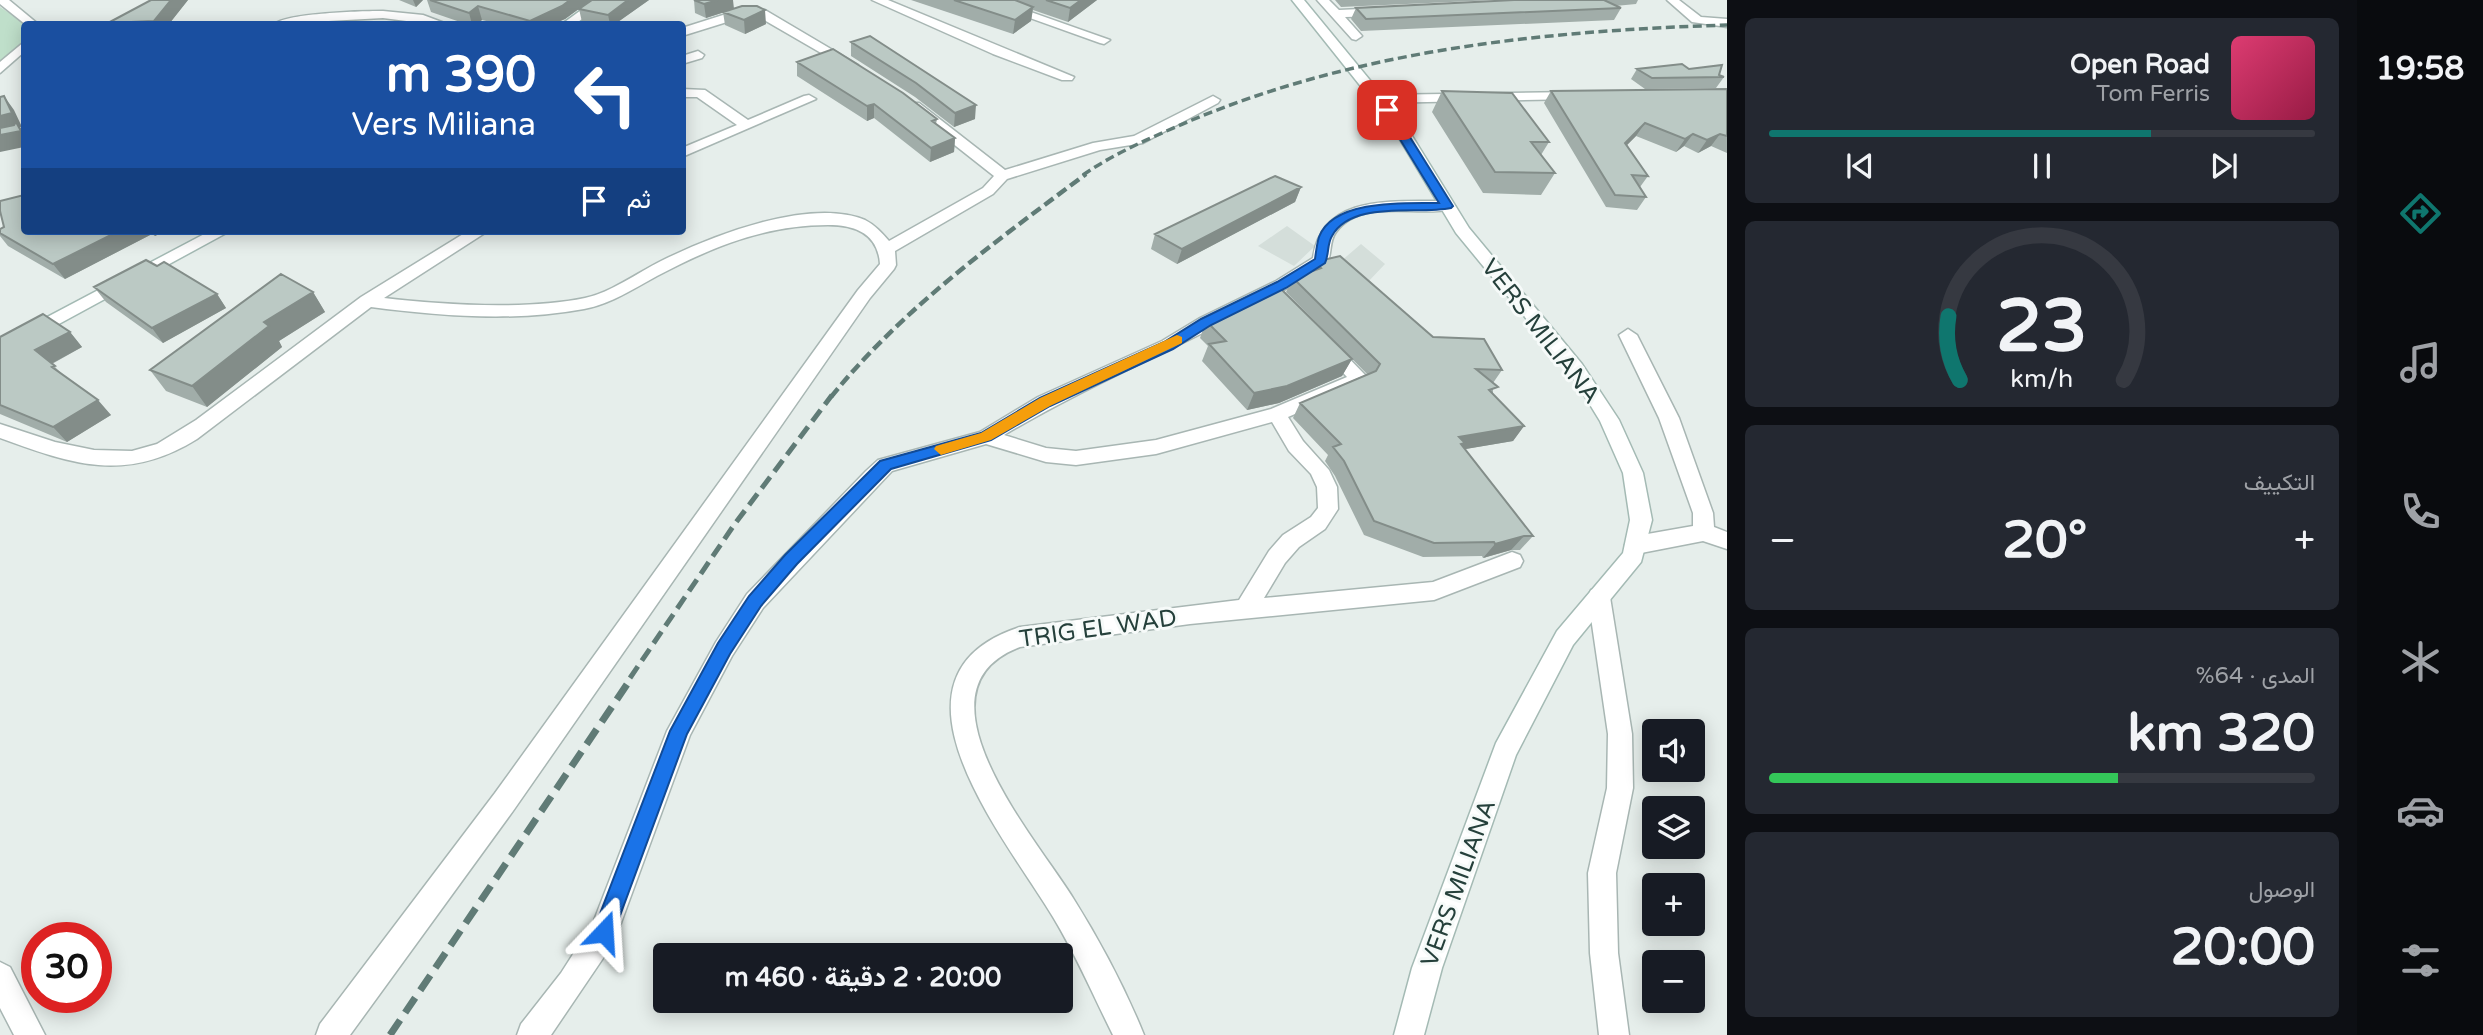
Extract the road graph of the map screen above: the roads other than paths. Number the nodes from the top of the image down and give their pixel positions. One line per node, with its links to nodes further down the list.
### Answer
1 (2, 0): 12 (street)
2 (388, 0): 11 (street)
3 (603, 0): 15 (street)
4 (878, 0): 25 (street)
5 (986, 0): 19 (street)
6 (1298, 0): 30 (street, VERS MILIANA)
7 (1323, 0): 10 (street)
8 (1673, 0): 16 (street)
9 (1391, 11): 10 (street)
10 (1336, 14): 18 (street)
11 (373, 15): 13 (street); 14 (street)
12 (28, 21)
13 (311, 21)
14 (434, 21)
15 (572, 21)
16 (1727, 23)
17 (686, 31): 24 (street)
18 (1356, 36)
19 (1104, 40)
20 (698, 55): 22 (street)
21 (19, 57): 23 (street)
22 (686, 60)
23 (0, 69)
24 (862, 72)
25 (1067, 77)
26 (686, 93): 32 (street)
27 (897, 95): 34 (street)
28 (1591, 96): 30 (street)
29 (809, 99): 32 (street)
30 (1378, 99): 35 (street, VERS MILIANA)
31 (1213, 100): 34 (street)
32 (747, 125): 33 (street)
33 (686, 151)
34 (1002, 176): 38 (street)
35 (1447, 206): 39 (street); 50 (street, VERS MILIANA)
36 (215, 235): 44 (street)
37 (473, 235): 40 (street)
38 (887, 249): 40 (street); 56 (street)
39 (1270, 291): 41 (street); 47 (street)
40 (367, 301): 46 (street)
41 (1289, 309)
42 (1315, 335): 45 (street)
43 (1628, 335): 48 (street)
44 (0, 350)
45 (1277, 414): 47 (street); 53 (street)
46 (0, 431)
47 (986, 437): 57 (street)
48 (1704, 532): 49 (street); 50 (street)
49 (1727, 541)
50 (1636, 545): 52 (street, VERS MILIANA)
51 (1512, 562): 53 (street, TRIG EL WAD)
52 (1599, 597): 59 (street, VERS MILIANA); 60 (street)
53 (1245, 610): 58 (street, TRIG EL WAD)
54 (0, 976): 55 (street)
55 (30, 1035)
56 (331, 1035)
57 (532, 1035)
58 (1129, 1035)
59 (1409, 1035)
60 (1614, 1035)

